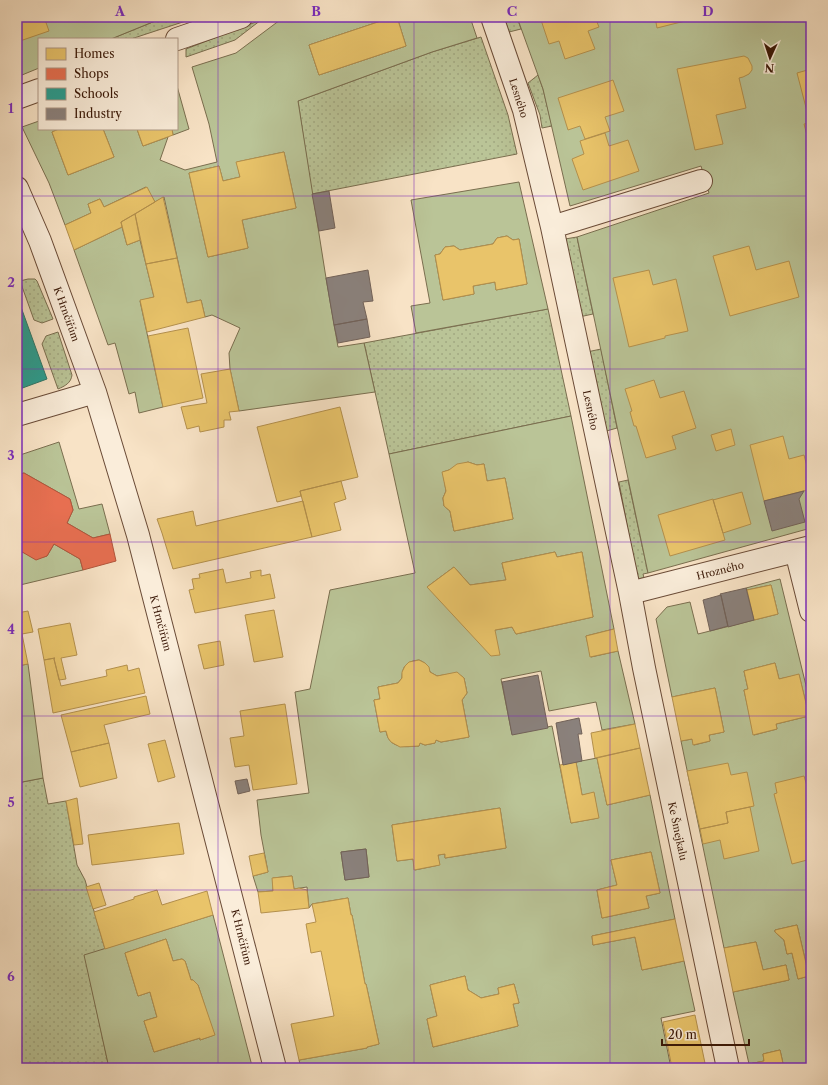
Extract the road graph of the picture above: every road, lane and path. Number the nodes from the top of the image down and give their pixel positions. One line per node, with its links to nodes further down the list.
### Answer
1 (241, 17): 3 (street)
2 (492, 17): 8 (street, Lesného)
3 (178, 39)
4 (38, 90): 5 (street)
5 (17, 98)
6 (701, 181): 8 (street)
7 (17, 188): 9 (street, K Hrnčířům)
8 (552, 227): 12 (street, Lesného)
9 (95, 392): 10 (street); 14 (street, K Hrnčířům)
10 (17, 415)
11 (804, 549): 12 (street, Hrozného); 13 (street)
12 (630, 593): 15 (street, Ke Šmejkalu)
13 (811, 611)
14 (276, 1068)
15 (728, 1068)

